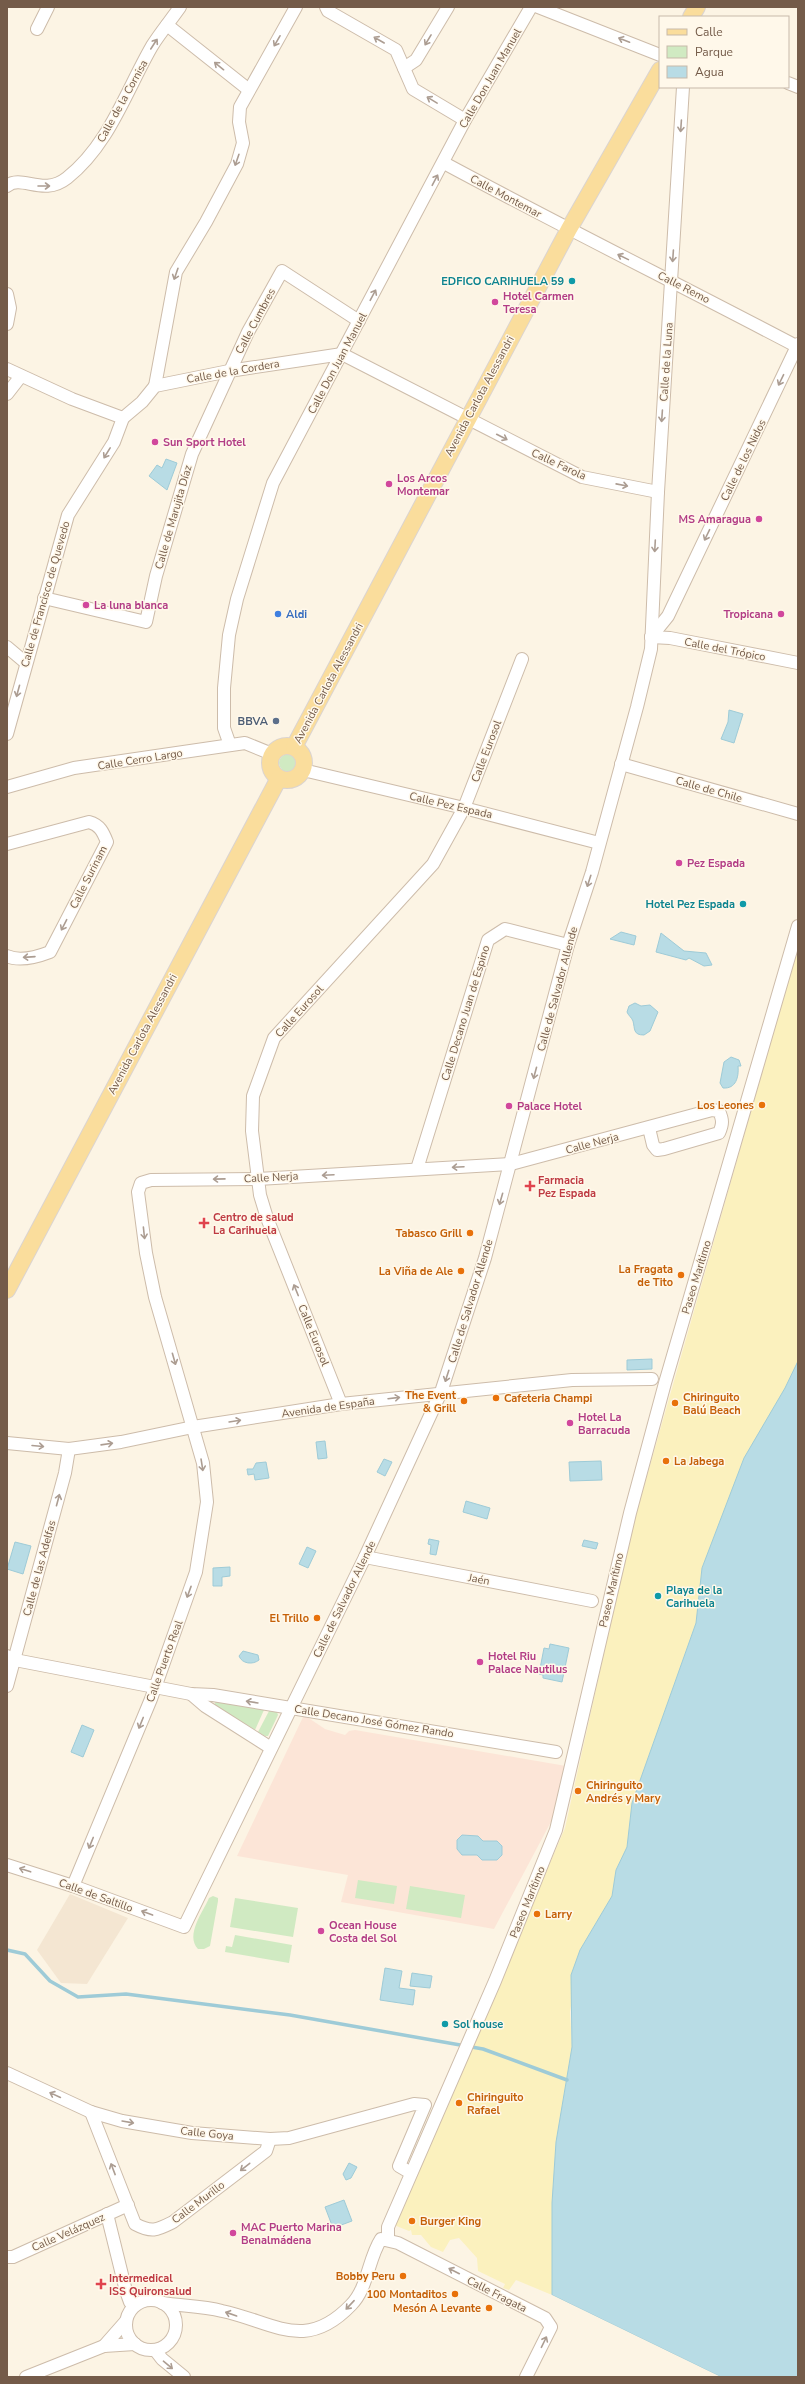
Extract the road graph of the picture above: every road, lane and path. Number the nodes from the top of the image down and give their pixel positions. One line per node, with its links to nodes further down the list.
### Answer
1 (48, 7): 11 (street)
2 (180, 7): 10 (street, Calle de la Cornisa)
3 (296, 7): 16 (street, one-way to 16)
4 (448, 7): 13 (street, one-way to 13)
5 (531, 7): 17 (street, Calle Don Juan Manuel)
6 (538, 7): 12 (street, one-way to 6)
7 (696, 7): 9 (main road)
8 (327, 8): 13 (street, one-way to 8)
9 (692, 16)
10 (167, 25): 16 (street, one-way to 10); 19 (street, Calle de la Cornisa, one-way to 10)
11 (37, 28)
12 (659, 54)
13 (404, 68): 17 (street, one-way to 13)
14 (659, 72): 20 (main road, Avenida Carlota Alessandri)
15 (683, 88): 21 (street, Calle de la Luna, one-way to 21)
16 (249, 90): 30 (street, one-way to 30)
17 (465, 120): 18 (street, Calle Don Juan Manuel)
18 (444, 163): 20 (street, Calle Montemar); 23 (street, Calle Don Juan Manuel, one-way to 18)
19 (7, 186)
20 (569, 229): 21 (street, Calle Remo, one-way to 20); 33 (main road, Avenida Carlota Alessandri)
21 (671, 280): 25 (street, Calle Remo); 34 (street, Calle de la Luna, one-way to 34)
22 (7, 294): 24 (street)
23 (360, 321): 26 (street, Calle Don Juan Manuel); 28 (street, Calle Cumbres)
24 (7, 324)
25 (798, 346): 36 (street, Calle de los Nidos, one-way to 36)
26 (342, 354): 28 (street, Calle de la Cordera); 33 (street); 42 (street, Calle Don Juan Manuel)
27 (7, 369): 29 (street)
28 (229, 371): 30 (street, Calle de la Cordera); 35 (street, Calle de Marujita Díaz)
29 (21, 376): 31 (street); 32 (street)
30 (155, 386): 32 (street)
31 (7, 394)
32 (123, 418): 35 (street, Calle de Francisco de Quevedo, one-way to 35)
33 (467, 419): 34 (street, Calle Farola, one-way to 34); 43 (main road, Avenida Carlota Alessandri)
34 (658, 492): 36 (street, Calle de la Luna, one-way to 36)
35 (44, 598): 39 (street, Calle de Francisco de Quevedo)
36 (651, 636): 40 (street, Calle del Trópico); 45 (street, Calle de Salvador Allende)
37 (7, 647): 39 (street)
38 (522, 659): 49 (street, Calle Eurosol)
39 (26, 663): 41 (street, Calle de Francisco de Quevedo, one-way to 41)
40 (798, 663)
41 (7, 734)
42 (230, 745): 44 (street, Calle Cerro Largo); 48 (street, Calle Cerro Largo)
43 (294, 747): 44 (main road); 46 (main road)
44 (272, 754): 47 (main road)
45 (621, 764): 50 (street, Calle de Chile); 51 (street, Calle de Salvador Allende)
46 (303, 770): 47 (main road); 49 (street, Calle Pez Espada)
47 (279, 778): 60 (main road, Avenida Carlota Alessandri)
48 (7, 787)
49 (464, 808): 51 (street, Calle Pez Espada); 59 (street, Calle Eurosol)
50 (798, 814)
51 (599, 843): 54 (street, Calle de Salvador Allende, one-way to 54)
52 (7, 844): 55 (street, Calle Surinam, one-way to 55)
53 (798, 926): 82 (street, Paseo Marítimo)
54 (568, 945): 57 (street, Calle de Salvador Allende, one-way to 57); 58 (street, Calle Decano Juan de Espino)
55 (9, 960)
56 (649, 1128): 56 (street, Calle Nerja); 57 (street, Calle Nerja)
57 (511, 1164): 58 (street, Calle Nerja, one-way to 58); 62 (street, Calle de Salvador Allende, one-way to 62)
58 (417, 1169): 59 (street, Calle Nerja, one-way to 59)
59 (258, 1179): 63 (street, Calle Eurosol, one-way to 59); 64 (street, Calle Nerja, one-way to 64)
60 (7, 1290)
61 (652, 1379): 62 (street, Avenida de España)
62 (441, 1392): 63 (street, Avenida de España, one-way to 62); 67 (street, Calle de Salvador Allende)
63 (341, 1404): 64 (street, Avenida de España, one-way to 63)
64 (193, 1427): 66 (street, Avenida de España, one-way to 64); 71 (street, Calle Puerto Real, one-way to 71)
65 (7, 1444): 66 (street, Avenida de España, one-way to 66)
66 (68, 1449): 69 (street, Calle de las Adelfas, one-way to 66)
67 (365, 1556): 68 (street, Jaén); 73 (street, Calle de Salvador Allende)
68 (592, 1601)
69 (11, 1658): 70 (street, Calle de las Adelfas); 71 (street, Calle Decano José Gómez Rando)
70 (7, 1686)
71 (155, 1686): 72 (street, Calle Decano José Gómez Rando); 77 (street, Calle Puerto Real, one-way to 77)
72 (191, 1694): 73 (street, Calle Decano José Gómez Rando, one-way to 72); 74 (street, Calle Decano José Gómez Rando)
73 (290, 1708): 74 (street, Calle de Salvador Allende); 75 (street, Calle Decano José Gómez Rando)
74 (271, 1748): 78 (street, Calle de Salvador Allende)
75 (556, 1752)
76 (7, 1865): 77 (street, Calle de Saltillo, one-way to 76)
77 (73, 1886): 78 (street, Calle de Saltillo, one-way to 77)
78 (184, 1927)
79 (7, 2072): 80 (street, Calle Goya, one-way to 79)
80 (91, 2112): 81 (street, Calle Goya, one-way to 81); 83 (street, Calle Murillo, one-way to 80)
81 (270, 2139): 82 (street, Calle Goya); 83 (street, Calle Murillo, one-way to 83)
82 (411, 2173): 85 (street, Paseo Marítimo)
83 (128, 2205): 84 (street, Calle Velázquez)
84 (107, 2214): 86 (street, Calle Velázquez); 88 (street)
85 (388, 2240): 87 (street, one-way to 87); 95 (street, Calle Fragata, one-way to 85)
86 (7, 2257)
87 (162, 2303): 88 (street); 92 (street)
88 (134, 2306): 89 (street)
89 (126, 2321): 90 (street); 91 (street)
90 (135, 2344): 91 (street); 92 (street)
91 (104, 2346): 93 (street)
92 (155, 2350): 94 (street, one-way to 94)
93 (26, 2377)
94 (184, 2377)
95 (526, 2377)

